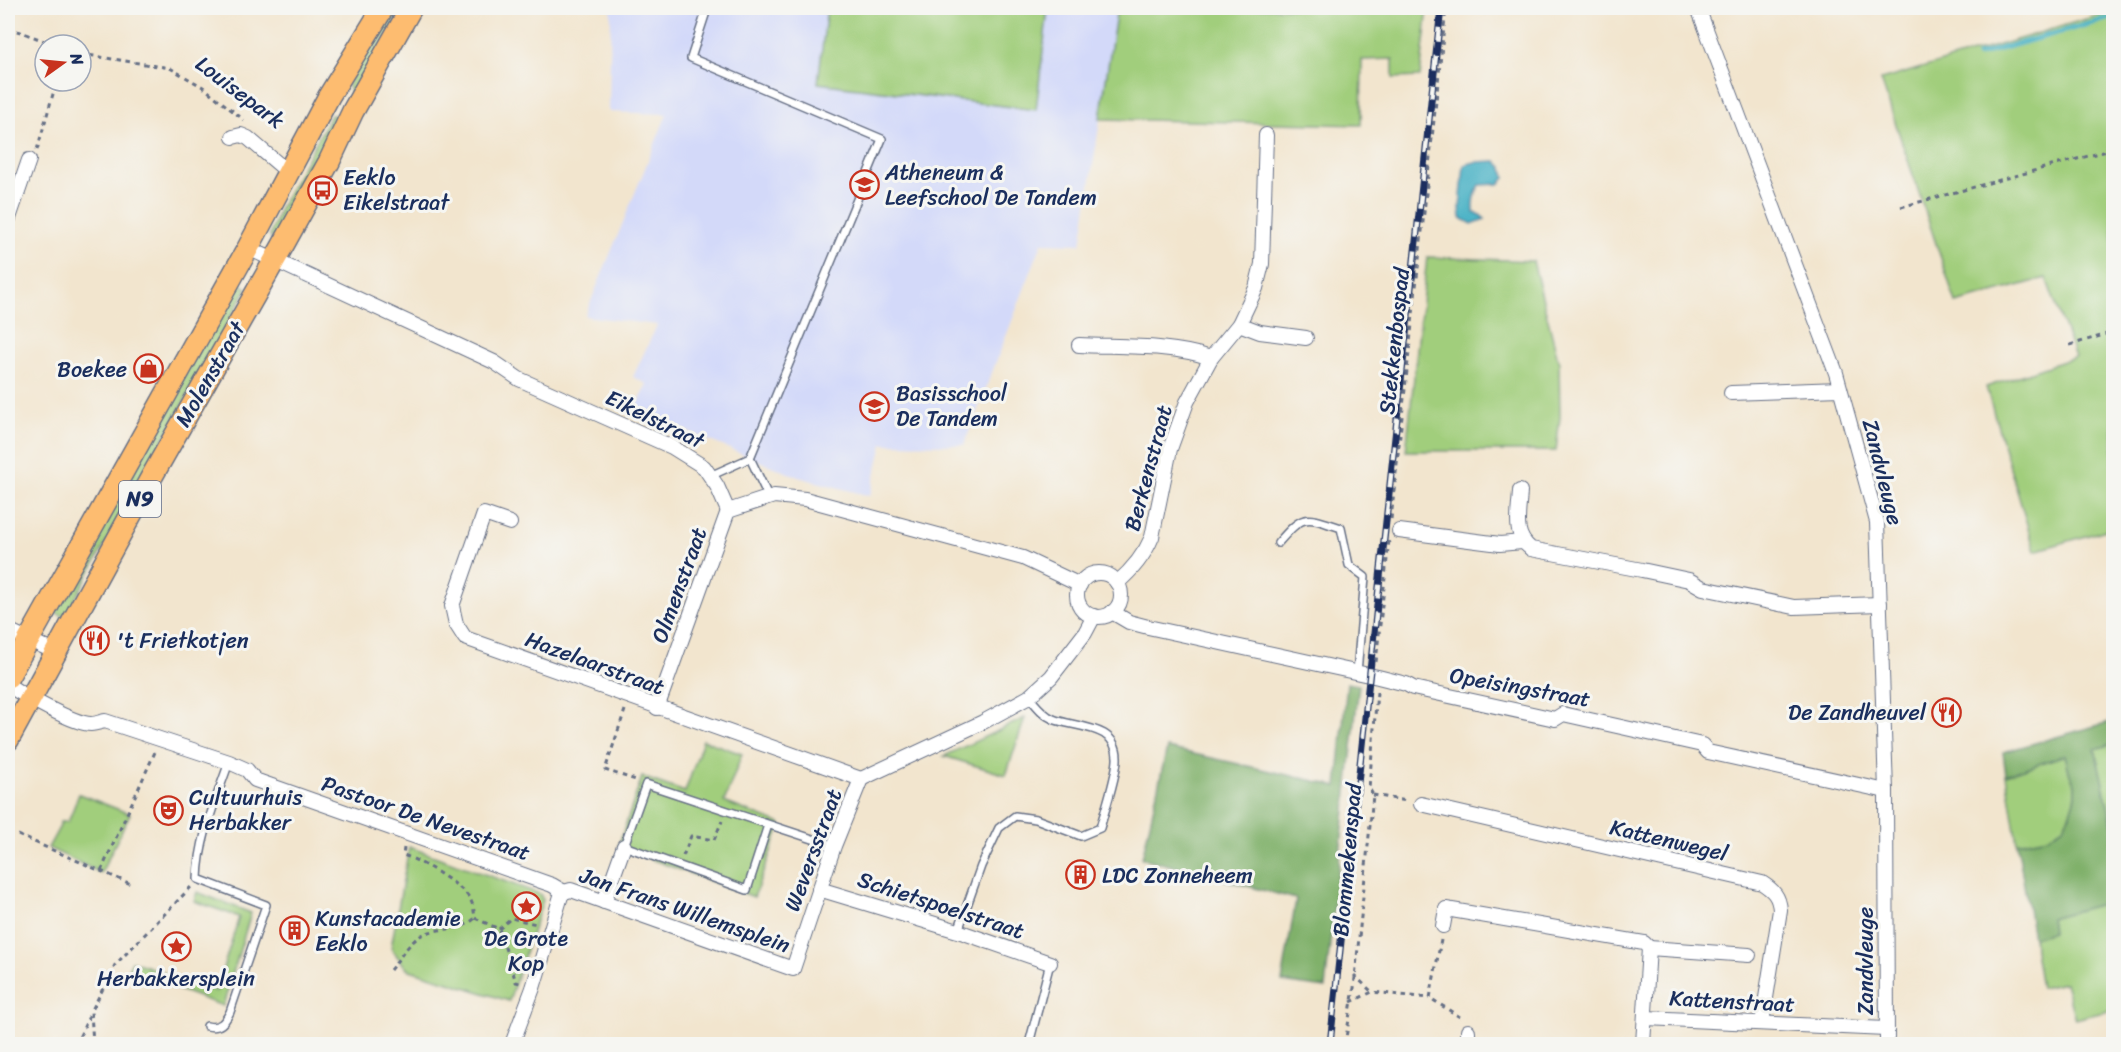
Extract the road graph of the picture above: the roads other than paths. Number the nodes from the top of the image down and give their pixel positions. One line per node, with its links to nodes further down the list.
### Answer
1 (383, 8): 8 (main road, Molenstraat / N9)
2 (411, 8): 11 (main road, Molenstraat / N9)
3 (1698, 8): 16 (street, Zandvleuge)
4 (707, 9): 18 (lane)
5 (1266, 135): 12 (street, Berkenstraat)
6 (233, 137): 8 (street, Louisepark)
7 (28, 160): 9 (street)
8 (289, 173): 10 (main road, Molenstraat / N9)
9 (8, 221)
10 (248, 248): 11 (street, Eikelstraat); 33 (main road, Molenstraat / N9)
11 (274, 260): 19 (street, Eikelstraat); 34 (main road, Molenstraat / N9)
12 (1239, 324): 13 (street); 15 (street, Berkenstraat)
13 (1306, 338)
14 (1079, 345): 15 (street)
15 (1211, 358): 27 (street, Berkenstraat)
16 (1840, 389): 17 (street); 29 (street, Zandvleuge)
17 (1731, 393)
18 (750, 458): 19 (lane); 21 (lane)
19 (710, 476): 22 (street, Eikelstraat)
20 (1520, 491): 25 (street)
21 (769, 498): 22 (street); 28 (street)
22 (728, 511): 40 (street, Olmenstraat)
23 (510, 523): 40 (street, Hazelaarstraat)
24 (1393, 532): 25 (street)
25 (1522, 542): 29 (street)
26 (1278, 543): 35 (lane)
27 (1117, 583): 28 (street); 30 (street)
28 (1080, 585): 31 (street)
29 (1880, 604): 44 (street, Zandvleuge)
30 (1112, 612): 31 (street); 35 (street, Opeisingstraat)
31 (1094, 616): 38 (street)
32 (8, 630): 33 (street)
33 (29, 639): 34 (street); 36 (main road, Molenstraat / N9)
34 (55, 652): 39 (main road, Molenstraat / N9)
35 (1357, 673): 44 (street, Opeisingstraat)
36 (8, 677)
37 (8, 685): 39 (street, Pastoor De Nevestraat)
38 (1029, 697): 43 (street); 53 (lane)
39 (30, 699): 41 (main road, Molenstraat / N9); 42 (street, Pastoor De Nevestraat)
40 (657, 708): 43 (street, Hazelaarstraat)
41 (8, 740)
42 (229, 762): 50 (street, Pastoor De Nevestraat); 60 (lane)
43 (861, 779): 48 (street, Weversstraat)
44 (1886, 791): 61 (street, Zandvleuge)
45 (1421, 804): 59 (street, Kattenwegel)
46 (768, 825): 47 (lane); 47 (lane); 48 (lane)
47 (624, 846): 51 (street)
48 (834, 846): 49 (street, Weversstraat)
49 (819, 889): 53 (street, Schietspoelstraat); 57 (street, Weversstraat)
50 (564, 892): 51 (street, Jan Frans Willemsplein); 62 (street)
51 (604, 902): 57 (street, Jan Frans Willemsplein)
52 (1443, 926): 54 (street, Kattenstraat)
53 (958, 931): 56 (street, Schietspoelstraat)
54 (1649, 948): 55 (street, Kattenstraat); 58 (street, Kattenstraat)
55 (1749, 955)
56 (1050, 963): 63 (lane)
57 (793, 969)
58 (1646, 1018): 59 (street, Kattenstraat); 64 (street)
59 (1762, 1023): 61 (street, Kattenstraat)
60 (207, 1026)
61 (1886, 1029): 65 (street, Zandvleuge)
62 (512, 1044)
63 (1029, 1044)
64 (1643, 1044)
65 (1887, 1044)

